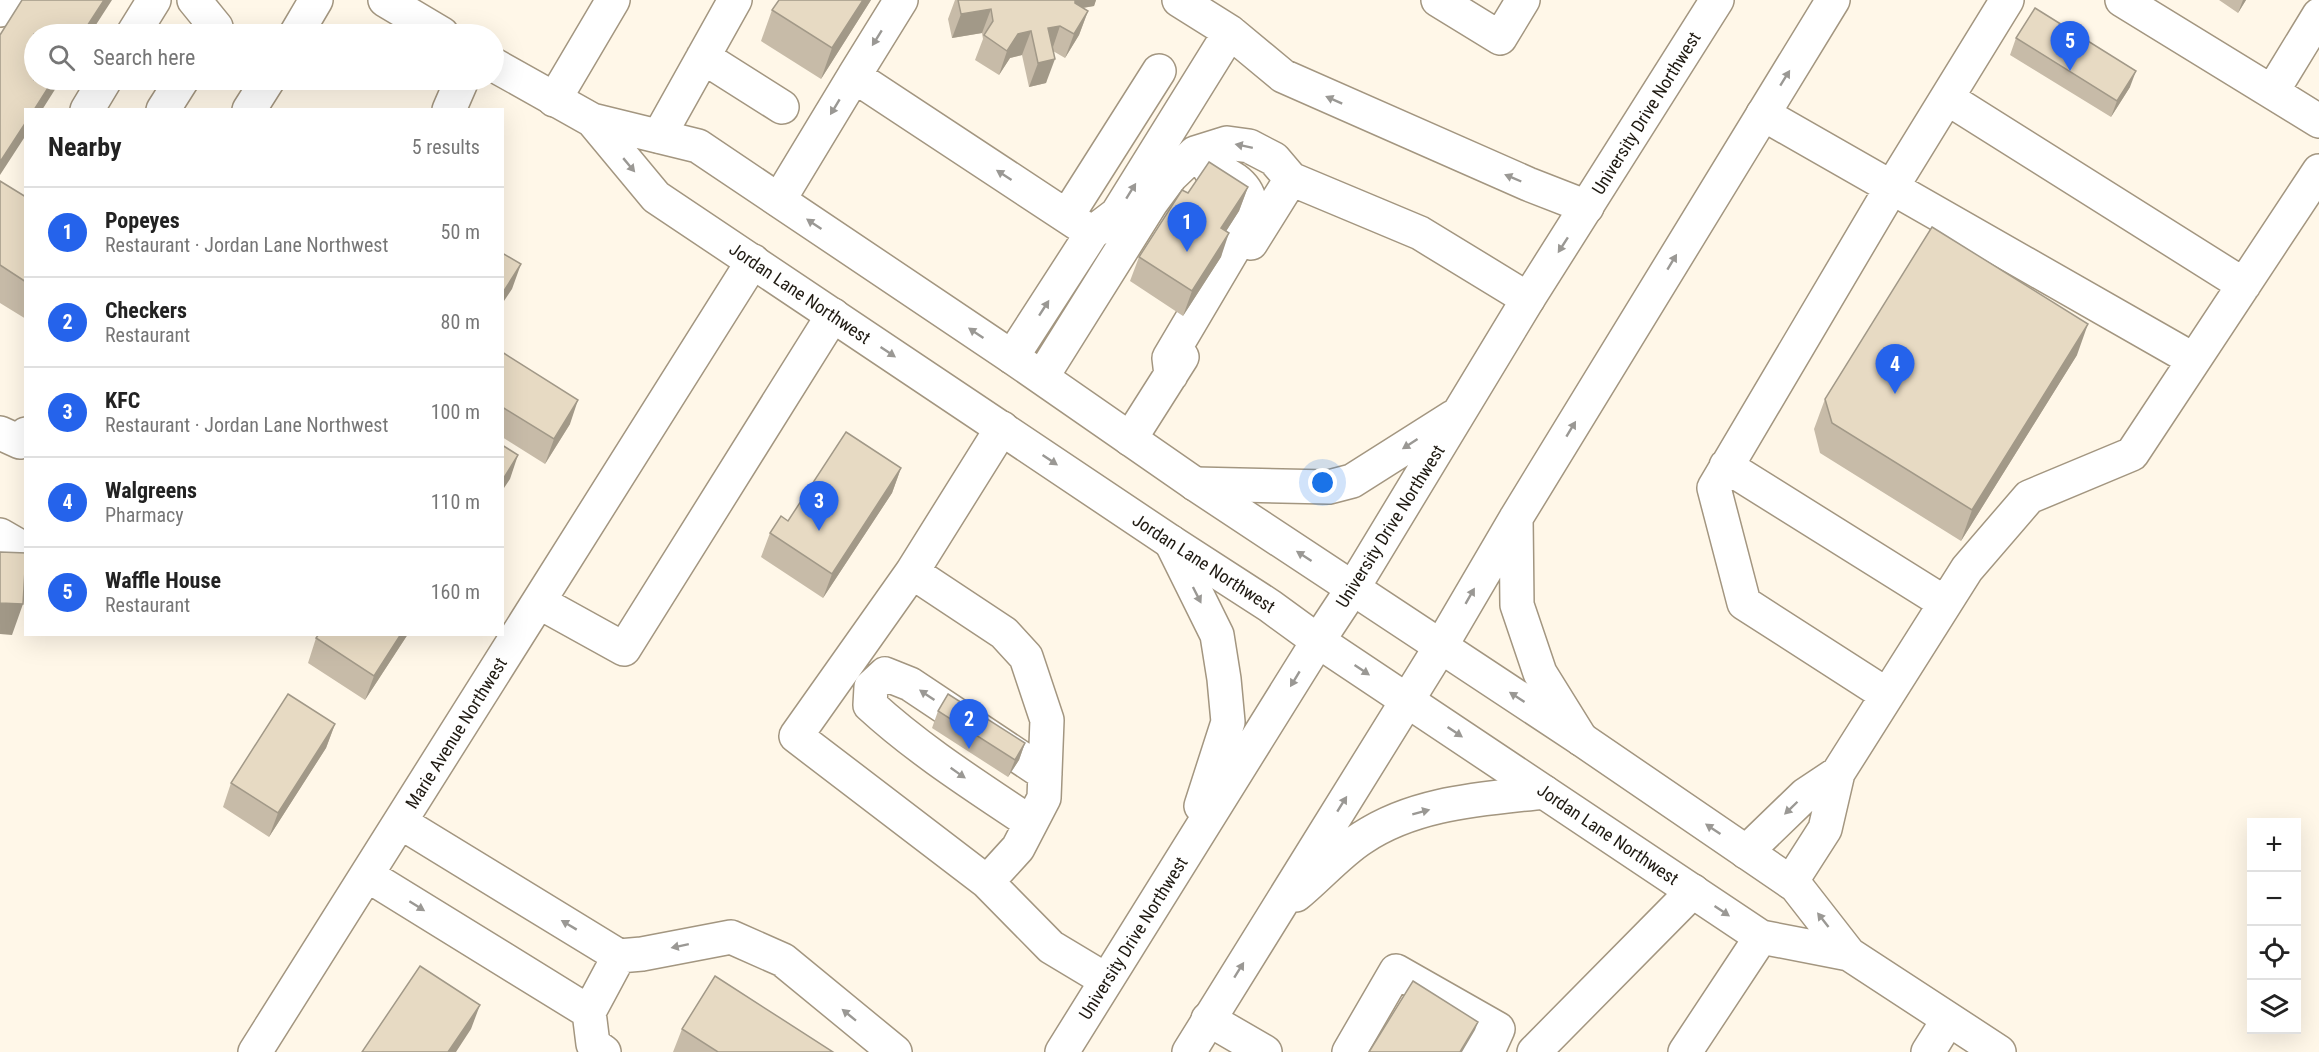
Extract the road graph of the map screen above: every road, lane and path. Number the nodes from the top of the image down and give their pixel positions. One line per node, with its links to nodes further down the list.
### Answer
1 (6, 0): 16 (main road)
2 (154, 0): 18 (main road)
3 (196, 0): 19 (main road)
4 (316, 0): 20 (main road)
5 (385, 0): 21 (main road)
6 (614, 0): 33 (main road)
7 (735, 0): 23 (main road)
8 (901, 0): 26 (main road, one-way to 26)
9 (1179, 0): 22 (main road)
10 (1438, 0): 11 (main road)
11 (1523, 0)
12 (1718, 0): 47 (main road, University Drive Northwest)
13 (1833, 0): 39 (main road, one-way to 13)
14 (2007, 0): 32 (main road)
15 (2122, 0): 31 (main road)
16 (0, 10)
17 (2319, 15): 31 (main road)
18 (139, 24)
19 (214, 24)
20 (302, 24)
21 (425, 24)
22 (1230, 32): 47 (main road, one-way to 22); 48 (main road, one-way to 22)
23 (703, 57): 34 (main road); 42 (main road)
24 (504, 71): 33 (main road, Jordan Lane Northwest)
25 (1159, 71): 48 (main road)
26 (854, 76): 46 (main road, one-way to 46); 48 (main road, one-way to 26)
27 (99, 90): 35 (main road)
28 (176, 90): 36 (main road)
29 (262, 90): 37 (main road)
30 (458, 90): 38 (main road)
31 (2272, 92): 41 (main road)
32 (1947, 98): 45 (main road); 50 (main road)
33 (554, 100): 40 (main road, Jordan Lane Northwest)
34 (782, 107)
35 (88, 108)
36 (164, 108)
37 (250, 108)
38 (450, 108)
39 (1763, 114): 45 (main road); 65 (main road, one-way to 39)
40 (592, 120): 42 (main road, Jordan Lane Northwest); 49 (main road, Jordan Lane Northwest, one-way to 49)
41 (2319, 121)
42 (659, 136): 46 (main road, Jordan Lane Northwest)
43 (2319, 171): 50 (main road)
44 (1291, 179): 51 (main road); 53 (main road, one-way to 53); 56 (main road)
45 (1892, 187): 55 (main road); 63 (main road)
46 (779, 200): 54 (main road, Jordan Lane Northwest, one-way to 46)
47 (1587, 207): 51 (main road, University Drive Northwest, one-way to 51)
48 (1079, 224): 54 (main road, one-way to 48)
49 (753, 261): 52 (main road, Jordan Lane Northwest); 71 (main road, Marie Avenue Northwest)
50 (2244, 285): 55 (main road)
51 (1528, 299): 58 (main road, University Drive Northwest)
52 (833, 315): 59 (main road, Jordan Lane Northwest, one-way to 59); 71 (main road)
53 (1070, 331): 56 (main road); 57 (main road)
54 (1012, 357): 57 (main road, Jordan Lane Northwest)
55 (2194, 360): 72 (main road)
56 (1171, 375): 62 (main road)
57 (1042, 377): 62 (main road, Jordan Lane Northwest)
58 (1459, 412): 64 (main road, one-way to 64); 70 (main road, University Drive Northwest)
59 (1002, 428): 67 (main road, Jordan Lane Northwest, one-way to 67); 69 (main road)
60 (0, 433): 61 (main road)
61 (24, 437)
62 (1130, 439): 64 (main road, Jordan Lane Northwest)
63 (1726, 466): 72 (main road); 77 (main road)
64 (1195, 484): 70 (main road, Jordan Lane Northwest, one-way to 64)
65 (1516, 518): 74 (main road, one-way to 65); 79 (main road)
66 (0, 535): 68 (main road)
67 (1171, 542): 73 (main road, Jordan Lane Northwest); 86 (main road, one-way to 86)
68 (24, 549)
69 (912, 572): 75 (main road); 81 (main road)
70 (1353, 588): 73 (main road, University Drive Northwest); 74 (main road, Jordan Lane Northwest)
71 (539, 602): 83 (main road, Marie Avenue Northwest)
72 (1945, 603): 77 (main road)
73 (1318, 641): 78 (main road, Jordan Lane Northwest, one-way to 78); 86 (main road, University Drive Northwest, one-way to 86)
74 (1441, 646): 78 (main road); 79 (main road, Jordan Lane Northwest, one-way to 74)
75 (845, 667): 76 (main road); 88 (main road)
76 (871, 687): 81 (main road, one-way to 76); 84 (main road, one-way to 84)
77 (1887, 695): 80 (main road)
78 (1407, 700): 82 (main road, Jordan Lane Northwest, one-way to 82); 91 (main road, one-way to 78)
79 (1581, 739): 85 (main road, Jordan Lane Northwest, one-way to 79)
80 (1838, 773): 85 (main road, one-way to 85); 89 (main road)
81 (1046, 774): 84 (main road)
82 (1545, 792): 90 (main road, Jordan Lane Northwest); 91 (main road, one-way to 82)
83 (400, 822): 87 (main road, Marie Avenue Northwest); 94 (main road, one-way to 83)
84 (1031, 824): 88 (main road)
85 (1746, 852): 89 (main road, Jordan Lane Northwest)
86 (1185, 855): 95 (main road, University Drive Northwest)
87 (367, 875): 96 (main road, one-way to 96); 101 (main road, Marie Avenue Northwest)
88 (987, 882): 95 (main road)
89 (1791, 882): 93 (main road, Jordan Lane Northwest, one-way to 89)
90 (1693, 891): 92 (main road, Jordan Lane Northwest, one-way to 92); 107 (main road)
91 (1272, 916): 97 (main road, one-way to 91)
92 (1761, 937): 93 (main road, Jordan Lane Northwest); 108 (main road)
93 (1849, 954): 98 (main road, Jordan Lane Northwest)
94 (619, 956): 96 (main road); 103 (main road, one-way to 94)
95 (1106, 980): 104 (main road, University Drive Northwest)
96 (589, 1012): 102 (main road)
97 (1208, 1019): 105 (main road); 106 (main road)
98 (1948, 1020): 109 (main road); 110 (main road, Jordan Lane Northwest)
99 (1365, 1039): 100 (main road)
100 (1487, 1048)
101 (255, 1052)
102 (604, 1052)
103 (895, 1052)
104 (1062, 1052)
105 (1189, 1052)
106 (1265, 1052)
107 (1534, 1052)
108 (1684, 1052)
109 (1928, 1052)
110 (2000, 1052)

